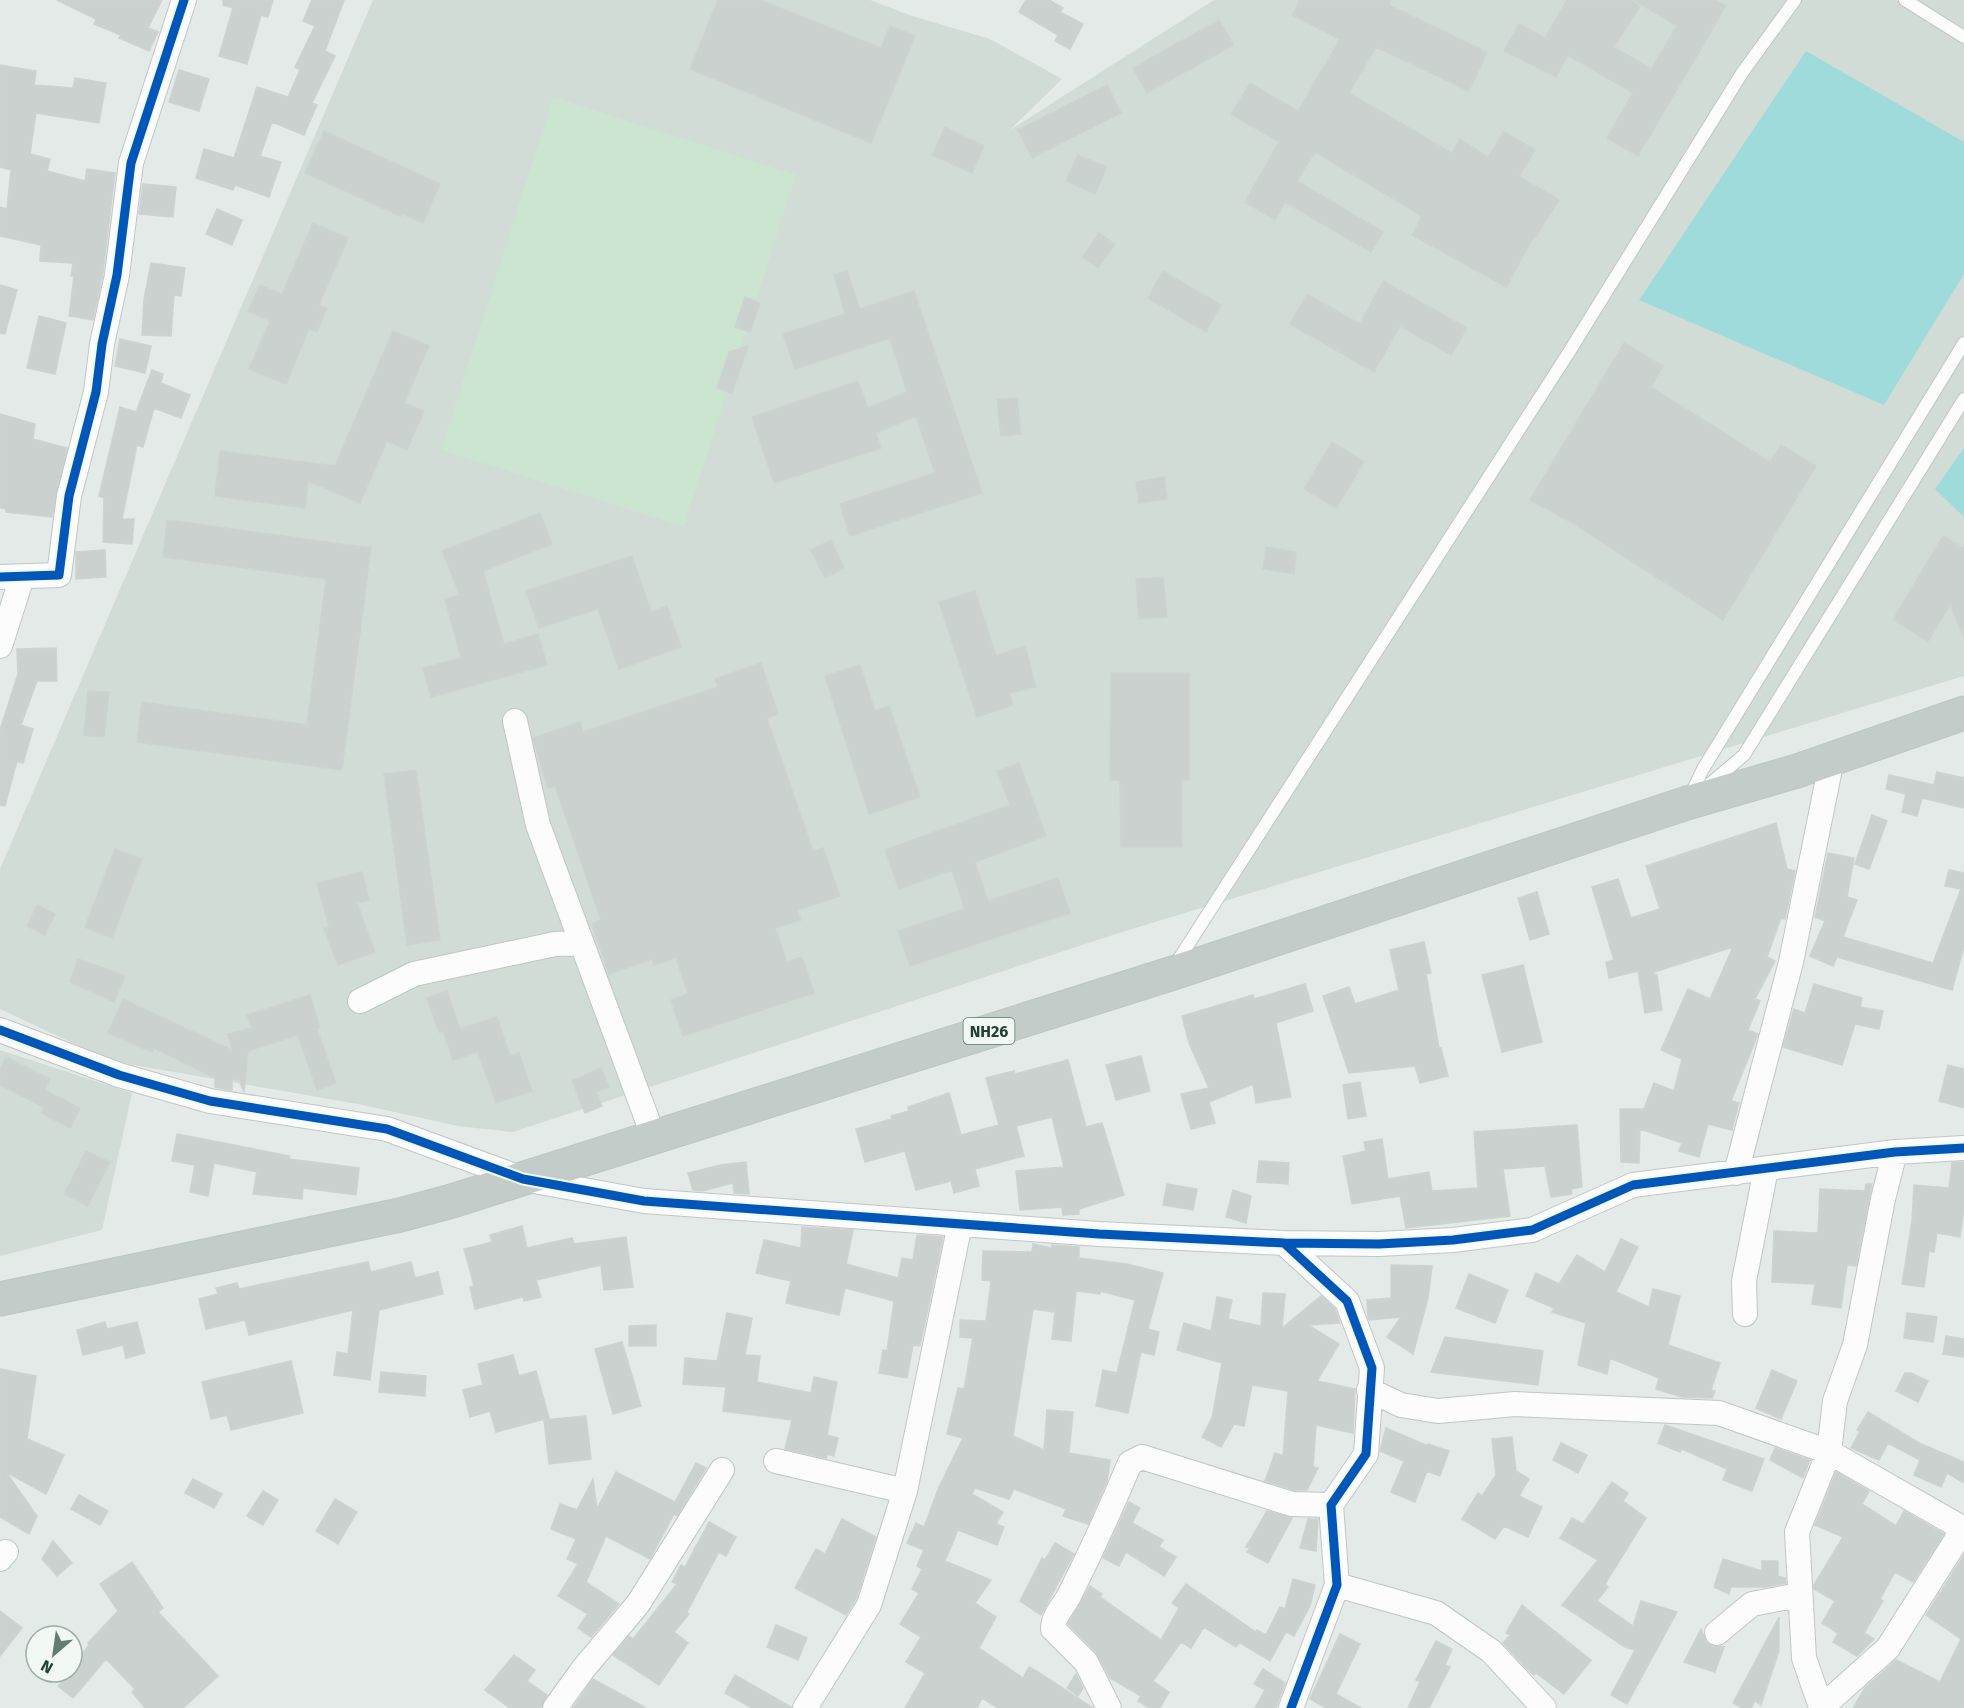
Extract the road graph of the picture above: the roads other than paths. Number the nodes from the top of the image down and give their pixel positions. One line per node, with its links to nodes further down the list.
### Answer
1 (184, 0): 7 (street)
2 (1795, 0): 14 (lane)
3 (1905, 0): 4 (lane)
4 (1964, 37)
5 (1964, 342): 12 (lane)
6 (1964, 399): 12 (lane)
7 (11, 577): 8 (street)
8 (0, 646)
9 (1964, 713): 11 (highway, NH26)
10 (515, 721): 13 (street)
11 (1832, 759): 12 (highway, NH26); 21 (street)
12 (1687, 802): 14 (highway, NH26)
13 (581, 943): 15 (street); 17 (street)
14 (1170, 974): 17 (highway, NH26)
15 (360, 1001)
16 (0, 1030): 22 (street)
17 (654, 1138): 22 (highway, NH26)
18 (1964, 1148): 19 (street)
19 (1895, 1152): 20 (street); 28 (street)
20 (1766, 1169): 21 (street); 26 (street)
21 (1736, 1173): 24 (street)
22 (523, 1179): 23 (street); 25 (highway, NH26)
23 (960, 1224): 24 (street); 31 (street)
24 (1284, 1243): 27 (street)
25 (0, 1299)
26 (1745, 1314)
27 (1369, 1390): 28 (street); 32 (street)
28 (1829, 1452): 33 (street); 35 (street)
29 (776, 1461): 31 (street)
30 (722, 1470): 38 (street)
31 (905, 1491): 39 (street)
32 (1331, 1505): 34 (street); 40 (street)
33 (1964, 1528): 37 (street)
34 (1337, 1585): 41 (street); 42 (street)
35 (1799, 1595): 36 (street); 37 (street)
36 (1718, 1633)
37 (1821, 1707)
38 (555, 1708)
39 (805, 1708)
40 (1109, 1708)
41 (1291, 1708)
42 (1545, 1708)

